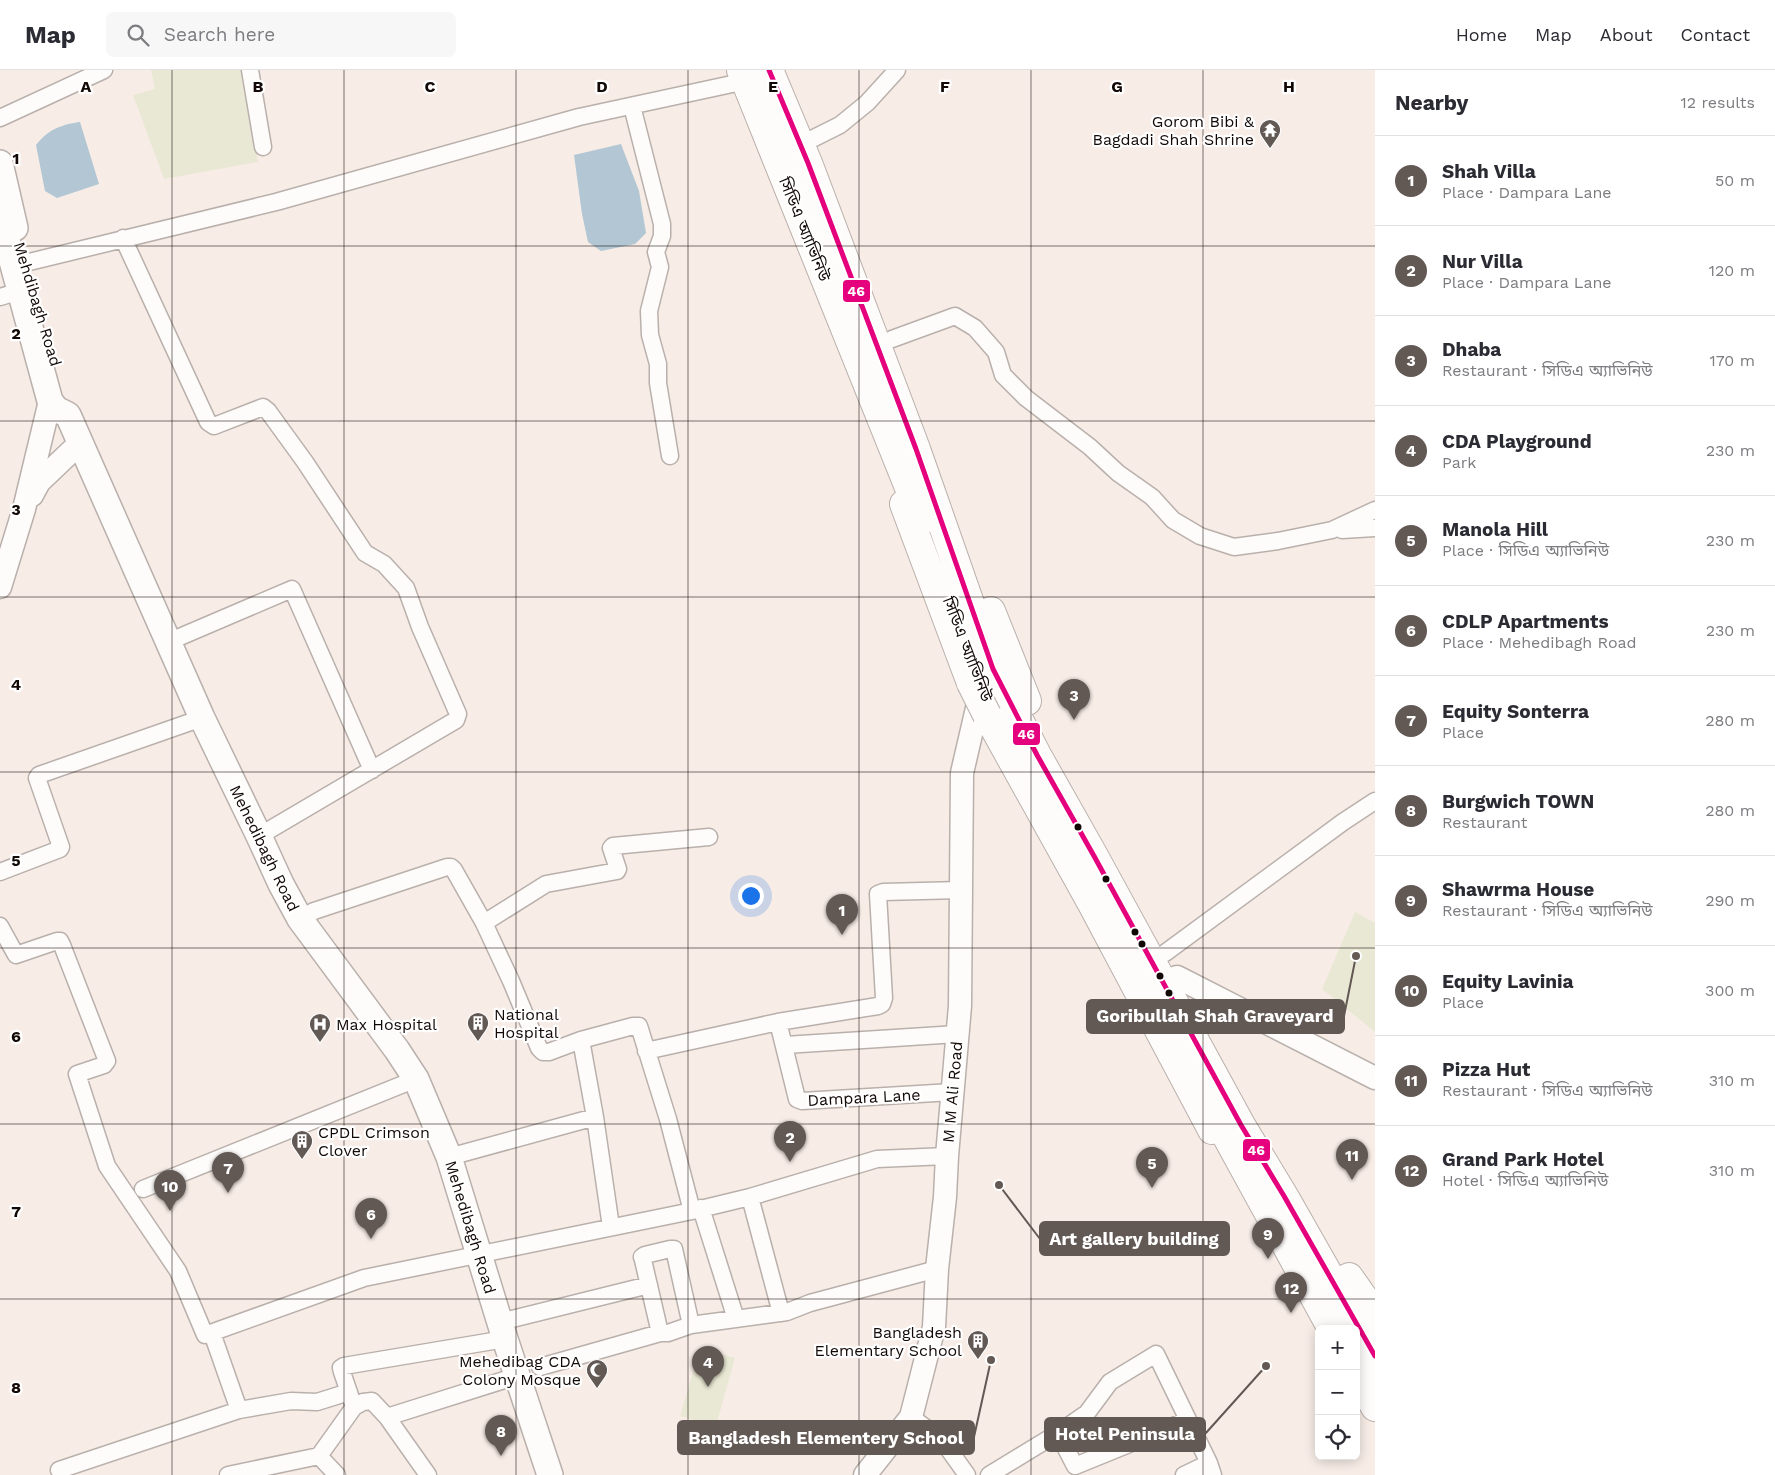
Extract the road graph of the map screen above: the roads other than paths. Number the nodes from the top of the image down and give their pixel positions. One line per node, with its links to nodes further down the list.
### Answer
1 (104, 70): 7 (street)
2 (250, 70): 9 (street)
3 (785, 70): 8 (highway)
4 (898, 70): 8 (street)
5 (752, 72): 6 (street); 25 (highway); 62 (highway); 67 (highway)
6 (632, 106): 12 (street); 18 (street)
7 (0, 118)
8 (814, 138): 15 (highway)
9 (263, 147)
10 (0, 163): 13 (main road, Mehdibagh Road)
11 (0, 211): 14 (main road, Mehedibagh Road)
12 (123, 238): 13 (street); 27 (street)
13 (25, 263): 16 (main road, Mehdibagh Road)
14 (10, 294): 16 (main road, Mehedibagh Road)
15 (892, 338): 22 (street); 36 (highway)
16 (59, 408): 17 (main road, Mehedibagh Road); 19 (street)
17 (80, 443): 19 (street); 24 (main road, Mehedibagh Road)
18 (670, 456)
19 (24, 509): 23 (street)
20 (1375, 510): 22 (street)
21 (1375, 528): 22 (street)
22 (1332, 530)
23 (0, 587)
24 (168, 642): 26 (main road, Mehedibagh Road); 27 (street)
25 (980, 696): 32 (street, M M Ali Road); 47 (highway); 61 (highway, সিডিএ অ্যাভিনিউ)
26 (202, 718): 29 (main road, Mehedibagh Road); 31 (street)
27 (372, 770): 29 (street)
28 (1375, 801): 36 (street)
29 (259, 836): 33 (main road, Mehedibagh Road)
30 (709, 837): 34 (street)
31 (0, 872)
32 (961, 890): 38 (street); 39 (street, M M Ali Road)
33 (300, 919): 34 (street); 44 (main road, Mehedibagh Road)
34 (484, 923): 40 (street)
35 (0, 926): 64 (street)
36 (1165, 953): 37 (highway)
37 (1178, 977): 43 (street); 58 (highway)
38 (778, 1022): 41 (street, Dampara Lane); 42 (street)
39 (957, 1034): 41 (street); 45 (street, M M Ali Road)
40 (581, 1040): 42 (street); 46 (street)
41 (784, 1045): 45 (street, Dampara Lane)
42 (646, 1051): 52 (street)
43 (1375, 1078)
44 (416, 1079): 49 (main road, Mehedibagh Road); 50 (street)
45 (952, 1092): 48 (street, M M Ali Road)
46 (595, 1117): 49 (street); 53 (street)
47 (1212, 1130)
48 (946, 1156): 51 (street); 55 (street, M M Ali Road)
49 (449, 1157): 54 (main road, Mehedibagh Road)
50 (143, 1189)
51 (750, 1197): 52 (street); 57 (street)
52 (696, 1210): 53 (street); 59 (street)
53 (611, 1227): 54 (street)
54 (479, 1254): 63 (main road, Mehedibagh Road); 64 (street)
55 (937, 1269): 57 (street); 76 (street, M M Ali Road)
56 (648, 1285): 60 (street); 63 (street); 65 (street)
57 (781, 1313): 59 (street)
58 (1375, 1314)
59 (736, 1319): 60 (street)
60 (691, 1325): 65 (street)
61 (1330, 1325)
62 (1344, 1325)
63 (502, 1330): 69 (main road, Mehedibagh Road); 72 (street)
64 (212, 1333): 74 (street)
65 (660, 1333): 68 (street)
66 (1360, 1355): 71 (highway)
67 (1375, 1356)
68 (540, 1367)
69 (517, 1376): 75 (street); 85 (main road, Mehedibagh Road)
70 (1360, 1381): 73 (highway)
71 (1375, 1383)
72 (352, 1400): 74 (street); 75 (street); 79 (street)
73 (1375, 1407)
74 (239, 1410): 81 (street)
75 (387, 1417): 84 (street)
76 (912, 1417): 86 (street, M M Ali Road); 87 (street)
77 (1188, 1420): 78 (street); 78 (street); 80 (street)
78 (1058, 1433): 88 (street)
79 (319, 1456): 82 (street); 83 (street)
80 (1211, 1469): 89 (street)
81 (59, 1470)
82 (228, 1475)
83 (337, 1475)
84 (428, 1475)
85 (550, 1475)
86 (864, 1475)
87 (966, 1475)
88 (989, 1475)
89 (1184, 1475)

